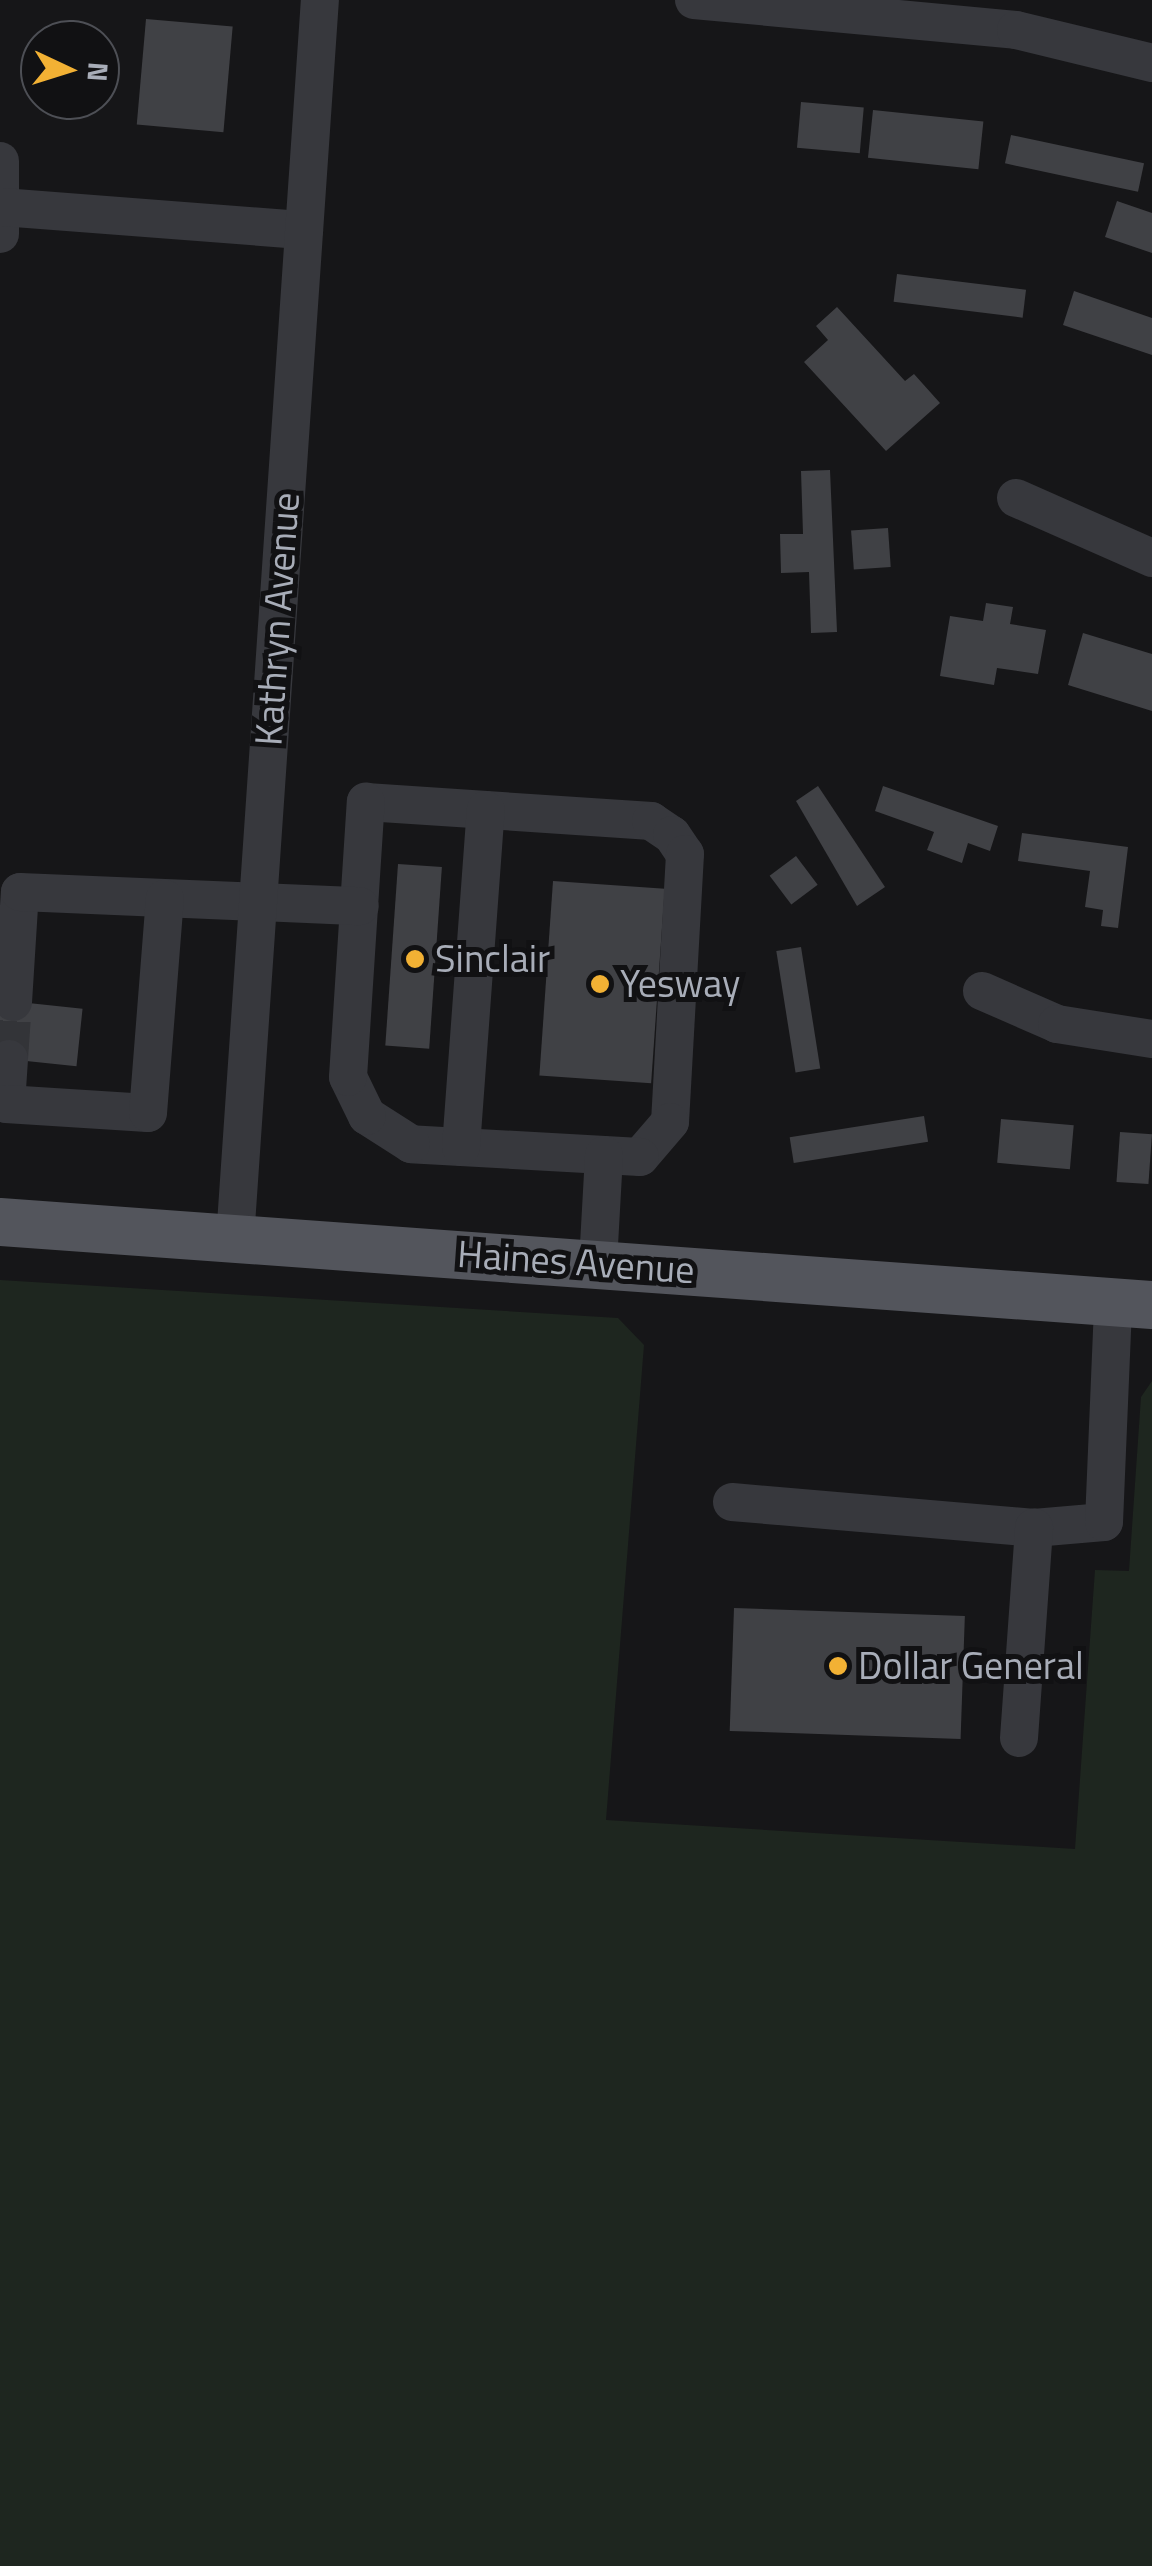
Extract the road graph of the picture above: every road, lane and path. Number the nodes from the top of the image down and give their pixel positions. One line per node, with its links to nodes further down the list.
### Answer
1 (320, 0): 7 (street, Kathryn Avenue)
2 (694, 0): 3 (street)
3 (1019, 15): 4 (street)
4 (1152, 63)
5 (0, 160): 6 (street)
6 (1, 221): 7 (street)
7 (304, 230): 12 (street, Kathryn Avenue)
8 (1016, 498): 9 (street)
9 (1152, 558)
10 (486, 810): 13 (street); 18 (street); 19 (street)
11 (165, 900): 12 (street); 15 (street); 17 (street)
12 (258, 904): 13 (street); 21 (street, Kathryn Avenue)
13 (360, 906): 18 (street)
14 (982, 992): 16 (street)
15 (13, 1002)
16 (1152, 1039)
17 (9, 1059)
18 (461, 1147): 19 (street)
19 (604, 1155): 22 (street)
20 (0, 1222): 21 (main road, Haines Avenue)
21 (235, 1239): 22 (main road, Haines Avenue)
22 (598, 1263): 23 (main road, Haines Avenue)
23 (1132, 1304): 25 (street)
24 (732, 1502): 25 (street)
25 (1034, 1528): 26 (street)
26 (1020, 1738)

